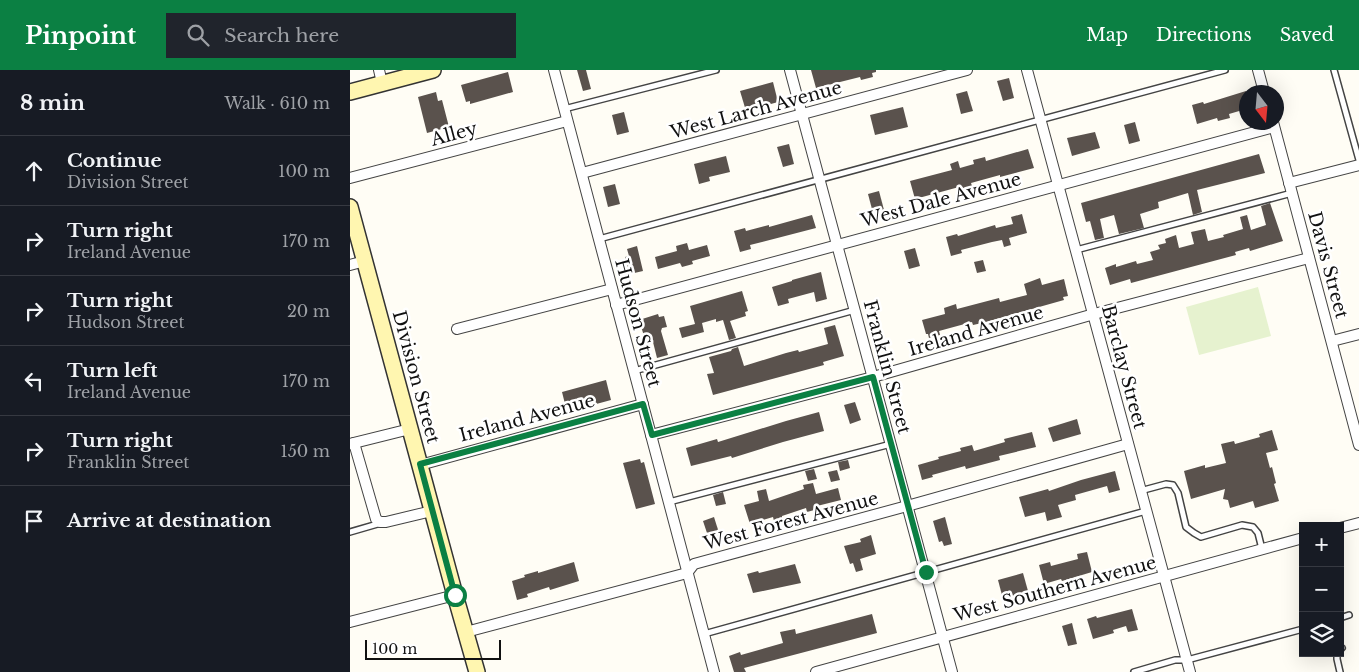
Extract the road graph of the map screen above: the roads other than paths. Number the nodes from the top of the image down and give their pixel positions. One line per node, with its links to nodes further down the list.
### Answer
1 (433, 70): 10 (street)
2 (554, 70): 13 (street, Hudson Street)
3 (716, 70): 13 (lane)
4 (790, 70): 14 (street, Franklin Street)
5 (967, 70): 14 (street, West Larch Avenue)
6 (1027, 70): 15 (street, Barclay Street)
7 (1225, 70): 15 (lane)
8 (1258, 70): 11 (street)
9 (1334, 70): 19 (lane)
10 (380, 76): 12 (street)
11 (1262, 85)
12 (350, 92)
13 (564, 109): 16 (street, Hudson Street)
14 (802, 115): 21 (street, West Larch Avenue); 23 (street, Franklin Street)
15 (1041, 120): 23 (lane); 24 (street, Barclay Street)
16 (567, 121): 21 (street, Hudson Street); 22 (street, Alley)
17 (1255, 130): 24 (street, West Dale Avenue)
18 (1274, 130): 25 (street, Davis Street)
19 (1359, 160)
20 (1359, 164): 25 (street)
21 (582, 173): 27 (street, Hudson Street)
22 (350, 178)
23 (820, 180): 27 (lane); 28 (street, Franklin Street)
24 (1058, 186): 28 (street, West Dale Avenue); 29 (street, Barclay Street)
25 (1290, 188): 29 (lane); 30 (street, Davis Street)
26 (350, 207): 31 (street, Division Street)
27 (599, 240): 33 (street, Hudson Street)
28 (838, 245): 34 (street, West Dale Avenue); 35 (street, Franklin Street)
29 (1076, 250): 36 (street, Barclay Street)
30 (1308, 258): 36 (street, Ireland Avenue); 39 (street, Davis Street)
31 (365, 261): 32 (street); 43 (street, Division Street)
32 (350, 265)
33 (608, 290): 34 (street, Hudson Street); 37 (street)
34 (616, 305): 40 (street, Hudson Street)
35 (855, 310): 40 (lane); 41 (street, Franklin Street)
36 (1094, 314): 41 (street, Ireland Avenue); 47 (street, Barclay Street)
37 (457, 329)
38 (1359, 334): 39 (street)
39 (1332, 342): 48 (street, Davis Street)
40 (634, 371): 42 (street, Hudson Street)
41 (873, 377): 44 (street, Ireland Avenue); 46 (street, Franklin Street)
42 (643, 404): 44 (street, Hudson Street); 49 (street, Ireland Avenue)
43 (410, 428): 45 (street); 49 (street, Division Street)
44 (652, 435): 51 (street, Hudson Street)
45 (352, 444): 55 (street)
46 (891, 444): 51 (lane); 52 (street, Franklin Street)
47 (1128, 444): 50 (street, Barclay Street); 52 (street, West Forest Avenue)
48 (1359, 445)
49 (420, 464): 53 (street, Division Street)
50 (1140, 491): 54 (street, Barclay Street); 60 (lane)
51 (669, 502): 62 (street, Hudson Street)
52 (908, 506): 61 (street, Franklin Street); 62 (street, West Forest Avenue)
53 (432, 511): 55 (street); 64 (street, Division Street)
54 (1146, 511): 61 (lane); 63 (street, Barclay Street)
55 (386, 522): 58 (lane)
56 (1359, 523): 57 (street)
57 (1344, 527)
58 (350, 532)
59 (1299, 539): 60 (street, West Southern Avenue)
60 (1262, 549): 63 (street, West Southern Avenue)
61 (926, 572): 70 (lane); 71 (street, Franklin Street)
62 (687, 573): 69 (street, West Forest Avenue); 70 (street, Hudson Street)
63 (1164, 576): 71 (street, West Southern Avenue); 73 (street, Barclay Street)
64 (452, 595): 67 (street); 69 (street, Division Street)
65 (1349, 615): 66 (lane)
66 (1344, 617)
67 (350, 622)
68 (1299, 630): 73 (lane)
69 (466, 632): 74 (street, Division Street)
70 (704, 634): 75 (street, Hudson Street)
71 (943, 637): 76 (street, West Southern Avenue); 77 (street, Franklin Street)
72 (1337, 657): 80 (lane)
73 (1187, 660): 78 (lane); 79 (street, Barclay Street)
74 (478, 672)
75 (714, 672)
76 (816, 672)
77 (952, 672)
78 (1134, 672)
79 (1190, 672)
80 (1340, 672)

